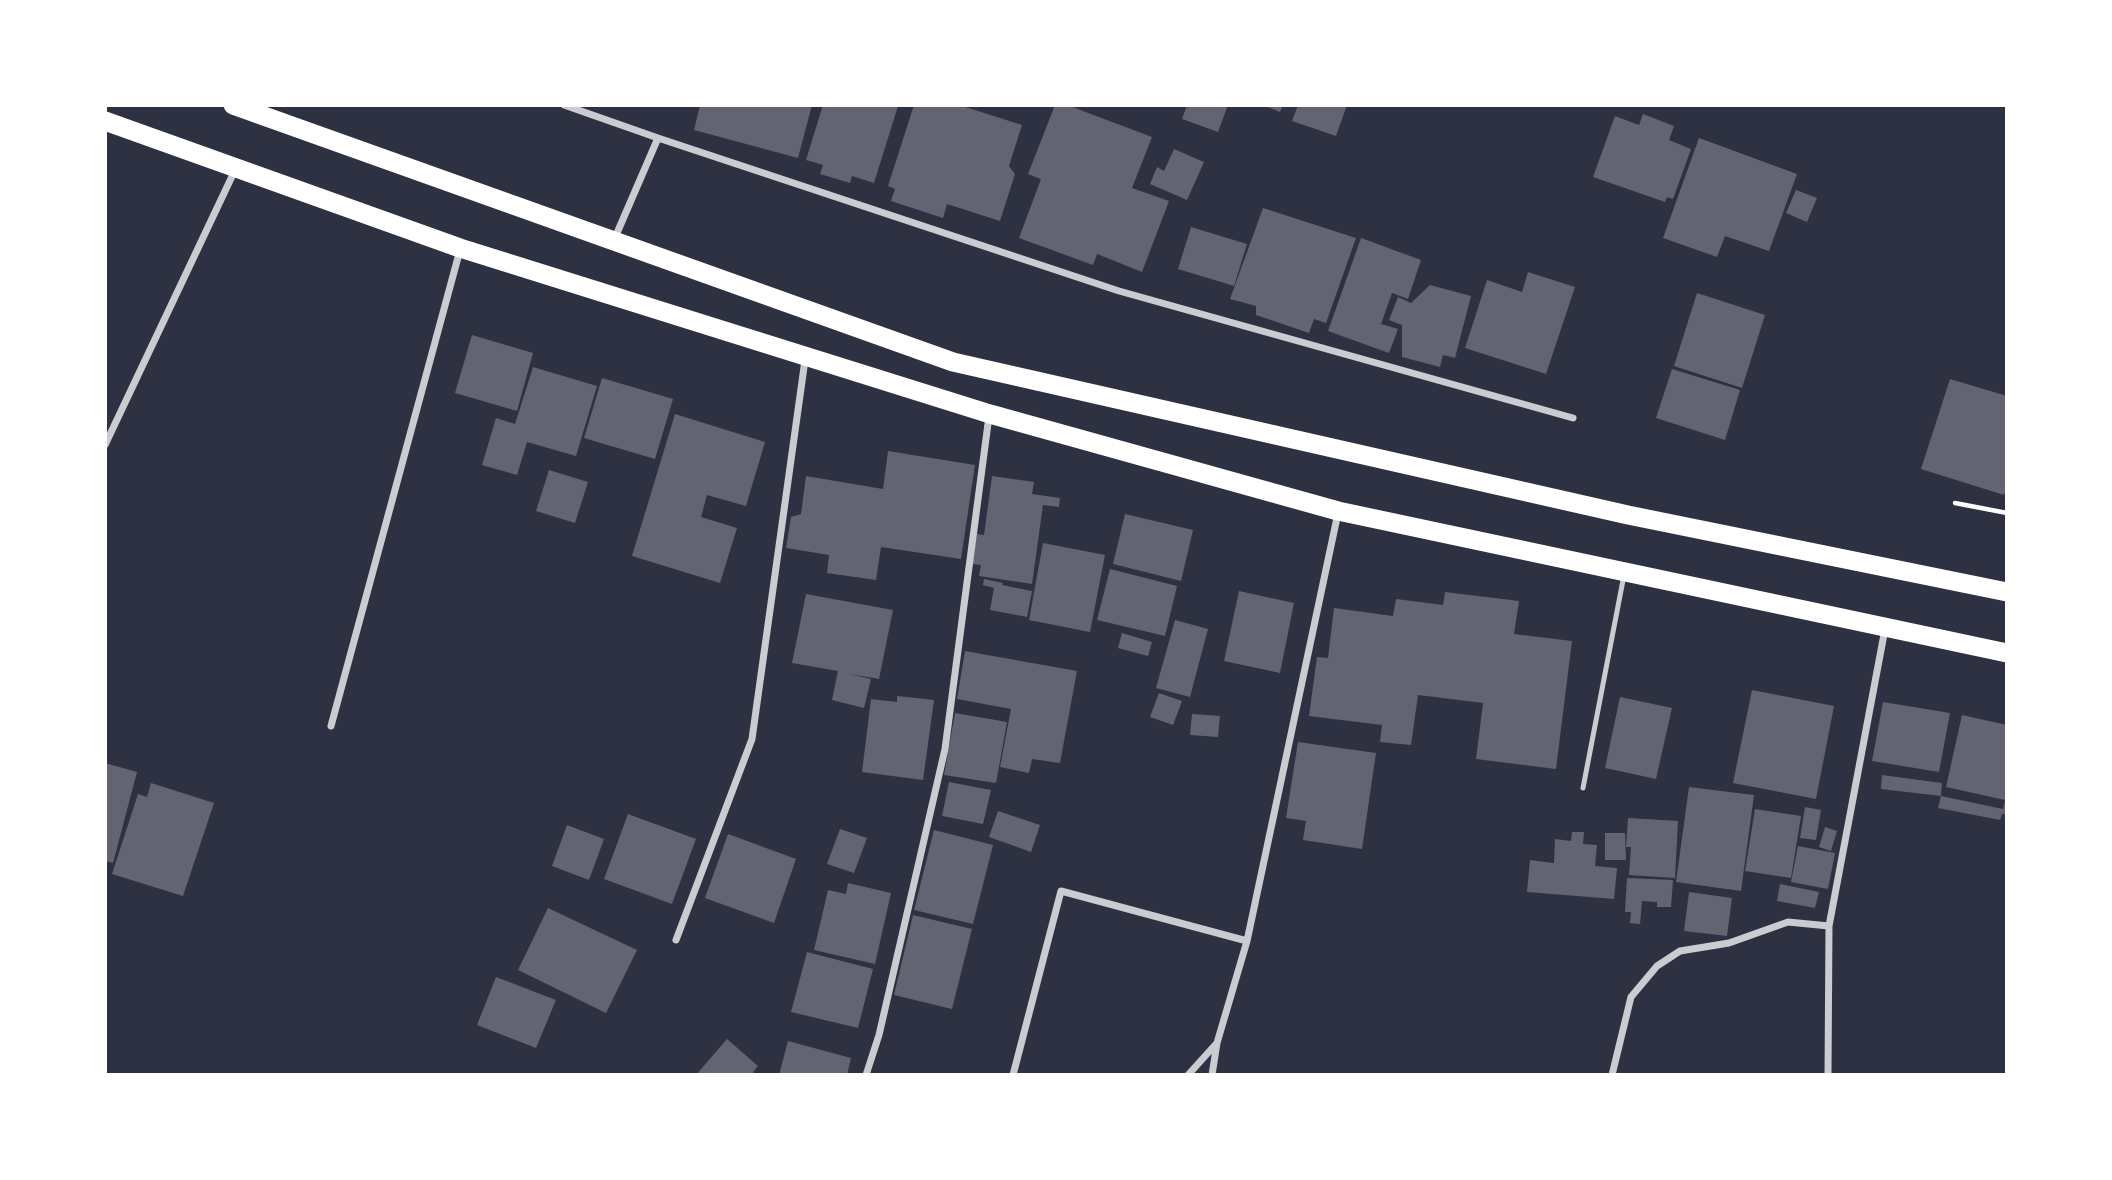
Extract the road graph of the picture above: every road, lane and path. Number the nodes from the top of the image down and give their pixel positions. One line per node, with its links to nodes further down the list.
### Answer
1 (233, 105): 6 (highway)
2 (564, 105): 4 (street)
3 (105, 121): 5 (highway)
4 (658, 138): 6 (street); 10 (street)
5 (235, 169): 7 (highway); 11 (street)
6 (614, 240): 16 (highway)
7 (460, 248): 8 (highway); 19 (street)
8 (805, 357): 9 (highway); 22 (street)
9 (990, 414): 13 (highway); 25 (street)
10 (1573, 418)
11 (105, 445)
12 (1955, 503): 14 (path)
13 (1338, 511): 15 (highway); 23 (street)
14 (2007, 513)
15 (1625, 572): 17 (highway); 20 (lane)
16 (2007, 592)
17 (1885, 627): 18 (highway); 21 (street)
18 (2007, 653)
19 (331, 726)
20 (1583, 788)
21 (1829, 926): 29 (street); 30 (street)
22 (676, 940)
23 (1247, 941): 24 (street); 26 (street)
24 (1217, 1043): 27 (street); 28 (street)
25 (866, 1075)
26 (1013, 1075)
27 (1188, 1075)
28 (1212, 1075)
29 (1612, 1075)
30 (1828, 1075)

